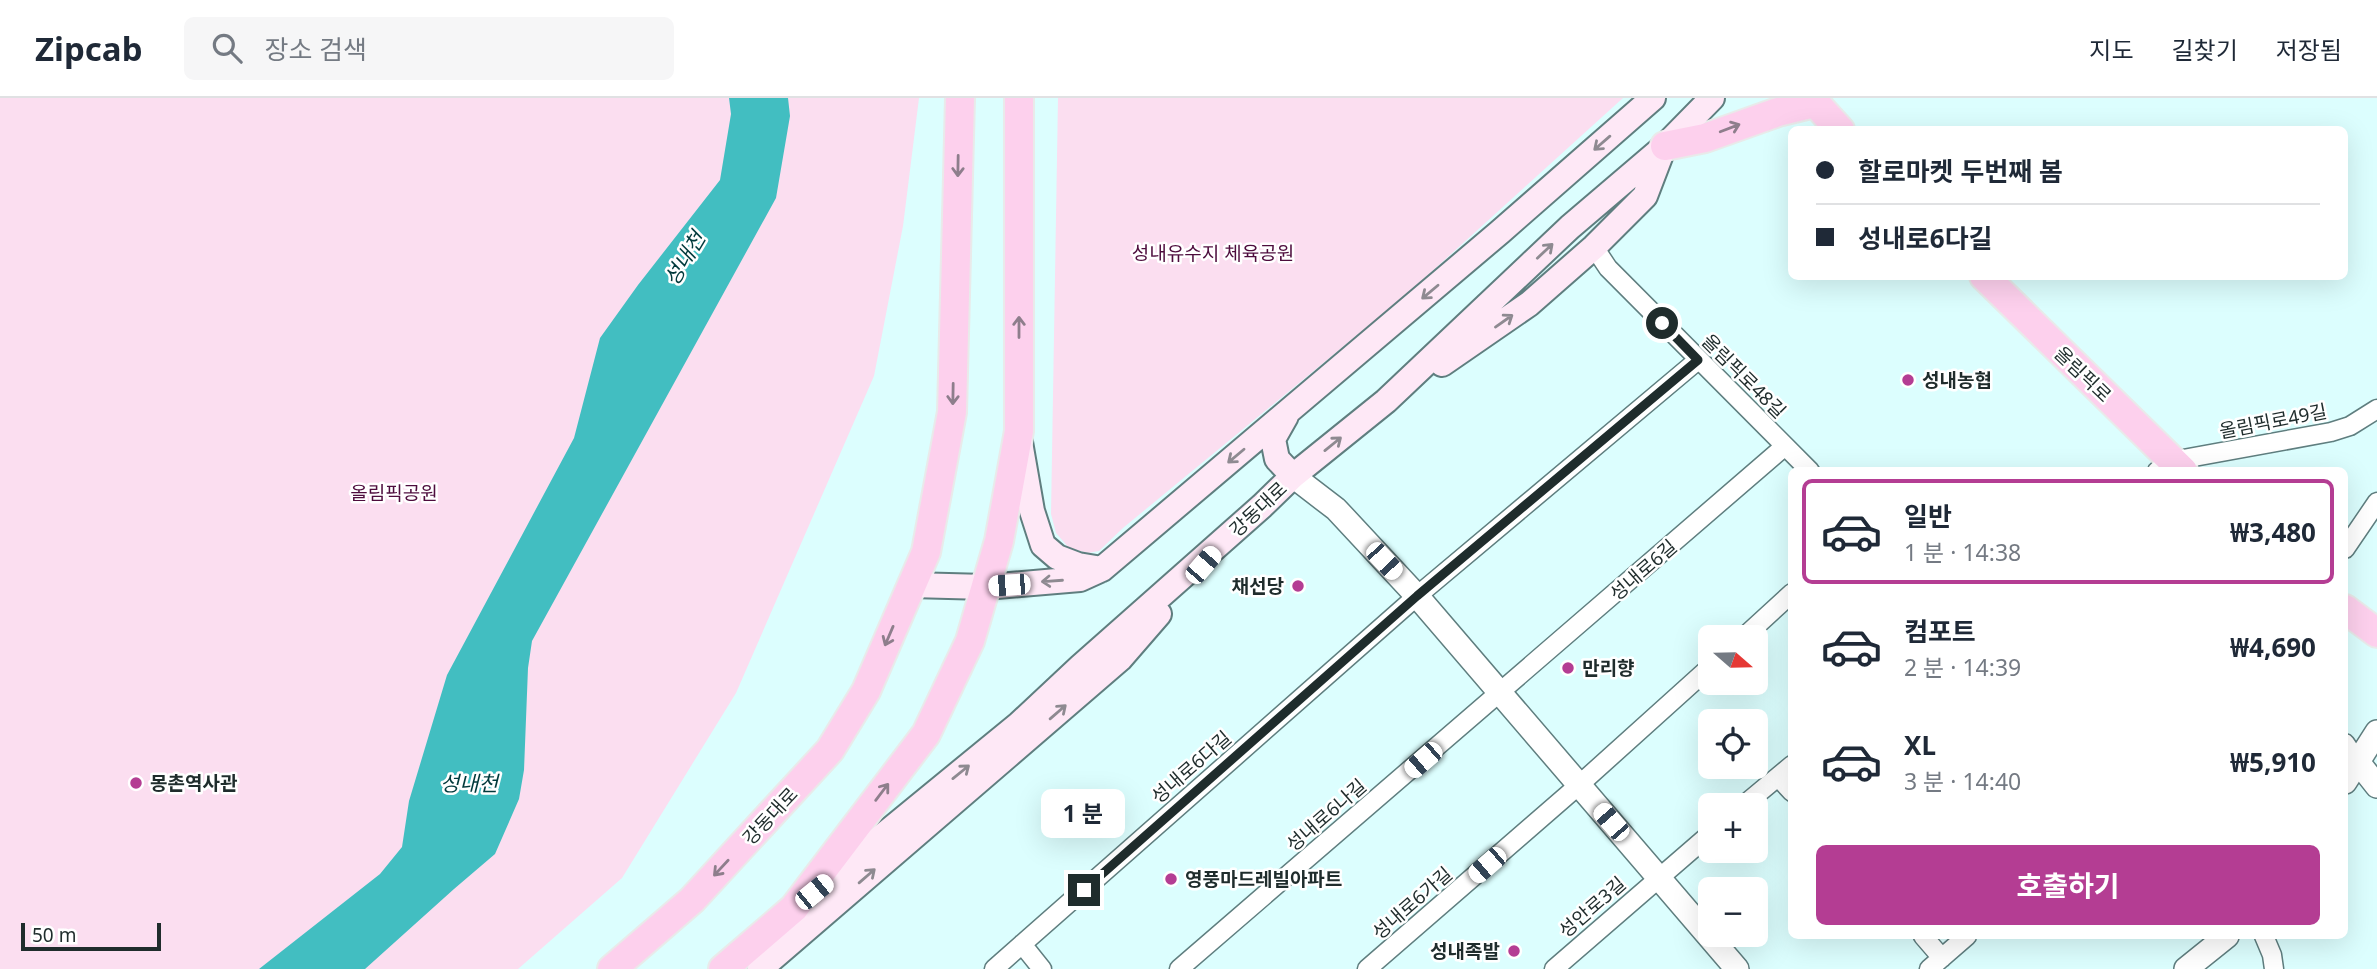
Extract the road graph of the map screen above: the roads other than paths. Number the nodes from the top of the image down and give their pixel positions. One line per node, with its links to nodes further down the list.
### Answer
1 (960, 98): 24 (main road, 강동대로, one-way to 24)
2 (1019, 98): 14 (main road, 강동대로, one-way to 2)
3 (1653, 98): 13 (main road, one-way to 13)
4 (1712, 98): 7 (main road, 강동대로)
5 (1813, 100): 6 (main road); 7 (main road, one-way to 5)
6 (1836, 126)
7 (1665, 146): 8 (main road); 11 (main road, 강동대로, one-way to 7)
8 (1594, 247): 10 (street, 올림픽로48길); 11 (main road, one-way to 8)
9 (1988, 280): 17 (main road, 올림픽로)
10 (1698, 360): 15 (street, 올림픽로48길); 26 (street)
11 (1386, 401): 19 (main road, 강동대로, one-way to 11)
12 (2377, 409): 18 (street, 올림픽로49길)
13 (1288, 412): 19 (main road); 23 (main road, one-way to 23)
14 (1018, 431): 23 (main road); 25 (main road, 강동대로)
15 (1785, 446): 16 (street, 올림픽로48길); 32 (street, 성내로6길)
16 (1806, 467)
17 (2171, 467)
18 (2176, 467)
19 (1293, 476): 22 (main road, 강동대로); 26 (street)
20 (2377, 502): 21 (street)
21 (2348, 545)
22 (1219, 546): 43 (main road, 강동대로, one-way to 22); 52 (main road, one-way to 22)
23 (1102, 569): 25 (main road, one-way to 25)
24 (911, 585): 25 (main road); 50 (main road, 강동대로, one-way to 50)
25 (986, 587): 43 (main road, 강동대로, one-way to 25)
26 (1417, 596): 32 (street); 48 (street, 성내로6다길)
27 (1788, 597): 29 (street)
28 (2348, 611): 30 (main road)
29 (1757, 625)
30 (2377, 633)
31 (1698, 678): 37 (street)
32 (1500, 693): 37 (street); 55 (street, 성내로6나길)
33 (2377, 732): 34 (street)
34 (2351, 753): 38 (street)
35 (1788, 768): 36 (street)
36 (1778, 777): 39 (street); 40 (street)
37 (1579, 785): 42 (street); 56 (street, 성내로6가길)
38 (2377, 786)
39 (1788, 788)
40 (1759, 793)
41 (1698, 844): 42 (street)
42 (1658, 877): 57 (street, 성안로3길); 58 (street)
43 (794, 908): 51 (main road, 강동대로)
44 (1924, 939): 49 (street)
45 (1964, 939): 49 (street)
46 (2223, 939): 59 (street)
47 (2265, 939): 60 (street)
48 (1021, 944): 53 (street, 성내로6다길); 54 (street)
49 (1936, 963)
50 (612, 969)
51 (723, 969)
52 (760, 969)
53 (994, 969)
54 (1042, 969)
55 (1179, 969)
56 (1367, 969)
57 (1554, 969)
58 (1737, 969)
59 (2186, 969)
60 (2274, 969)

